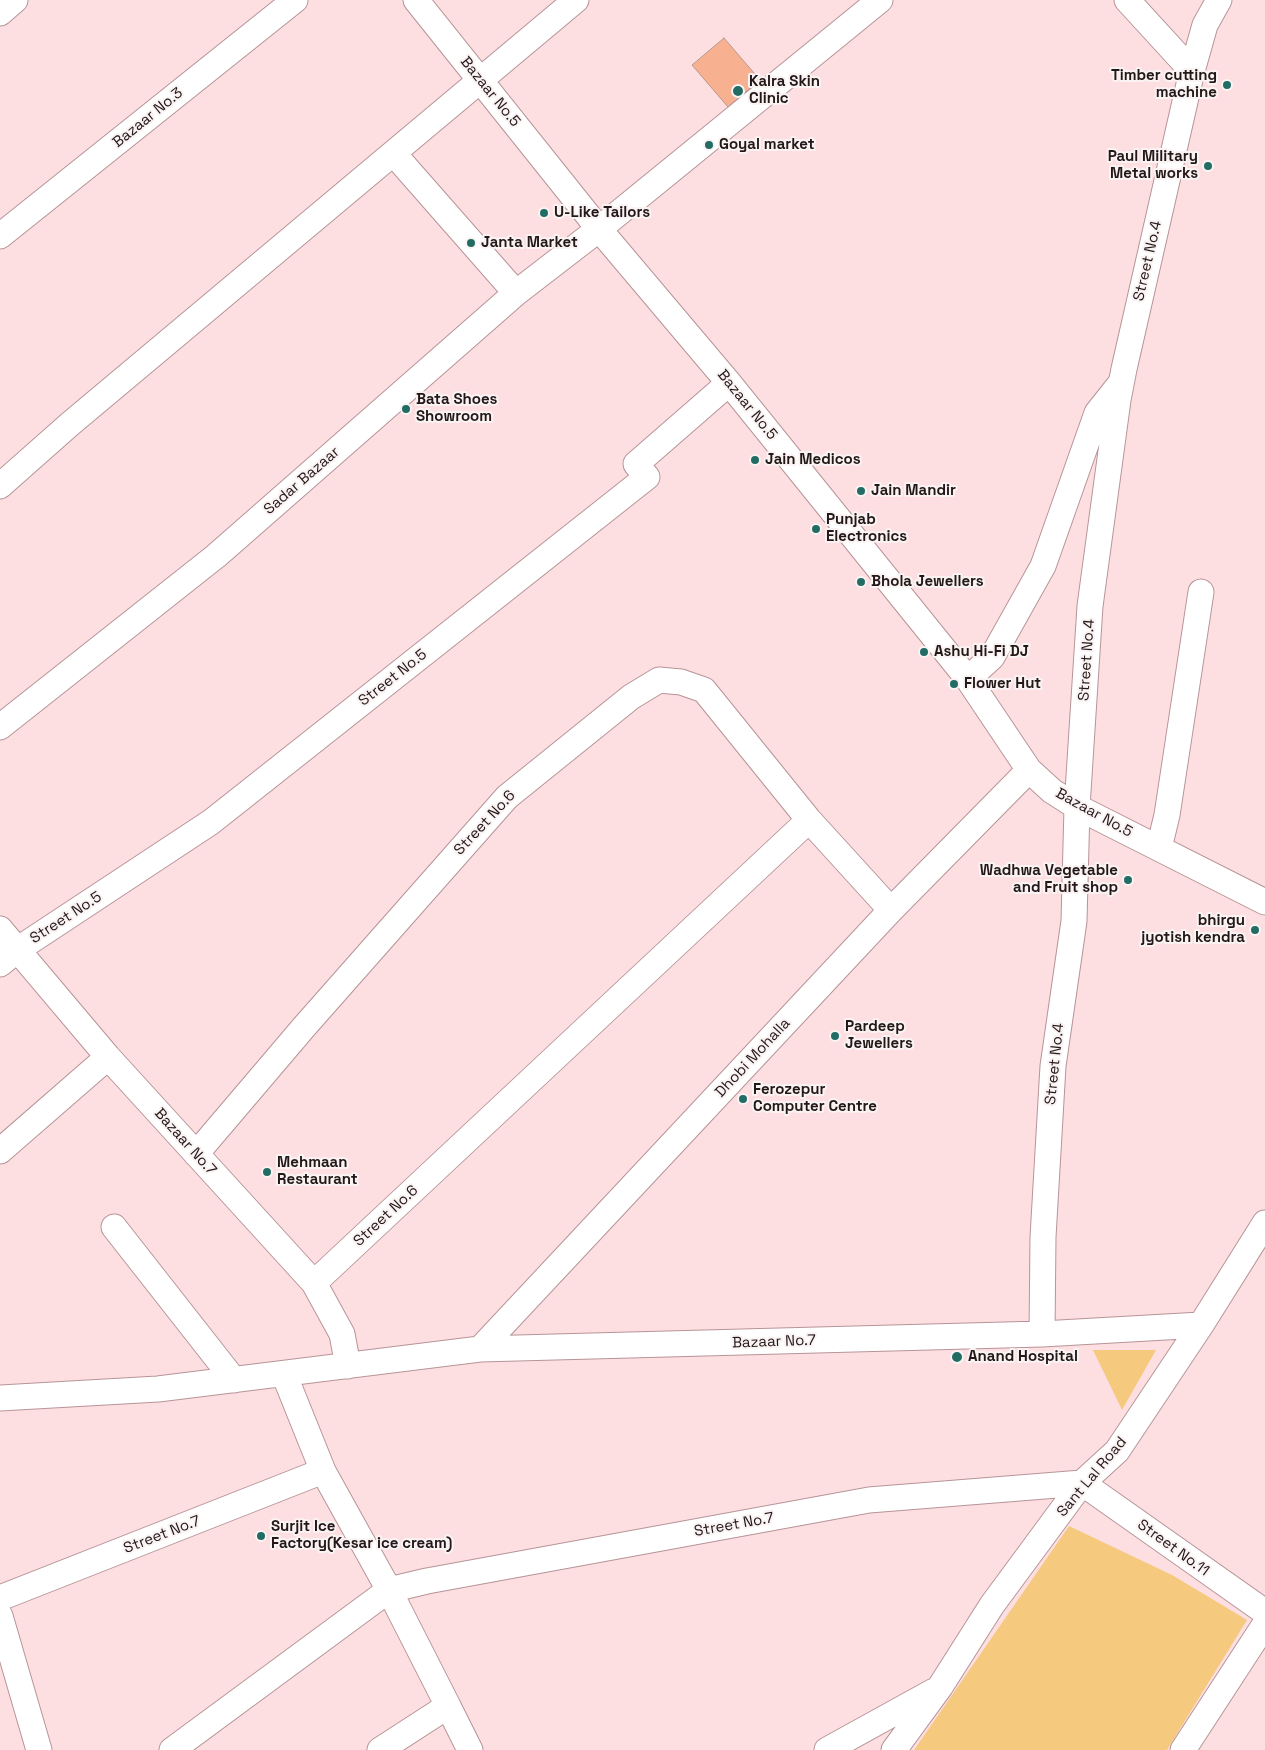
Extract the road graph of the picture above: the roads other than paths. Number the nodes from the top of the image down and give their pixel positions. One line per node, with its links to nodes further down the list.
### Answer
1 (15, 0): 8 (street)
2 (295, 0): 13 (street, Bazaar No.3)
3 (416, 0): 10 (street, Bazaar No.5)
4 (576, 0): 10 (street)
5 (880, 0): 12 (street, Sadar Bazaar)
6 (1127, 0): 9 (street)
7 (1219, 0): 9 (street, Street No.4)
8 (0, 13)
9 (1192, 72): 15 (street, Street No.4)
10 (481, 81): 11 (street); 12 (street, Bazaar No.5)
11 (394, 154): 14 (street); 17 (street)
12 (599, 229): 14 (street, Sadar Bazaar); 16 (street, Bazaar No.5)
13 (0, 236)
14 (516, 293): 20 (street, Sadar Bazaar)
15 (1121, 382): 19 (street); 22 (street, Street No.4)
16 (728, 383): 19 (street, Bazaar No.5); 28 (street, Street No.5)
17 (0, 486)
18 (1201, 592): 24 (street)
19 (968, 679): 21 (street, Bazaar No.5)
20 (0, 727)
21 (1029, 770): 22 (street, Bazaar No.5); 26 (street, Dhobi Mohalla)
22 (1078, 807): 24 (street, Bazaar No.5); 36 (street, Street No.4)
23 (809, 820): 26 (street, Street No.6); 31 (street, Street No.6); 34 (street, Street No.6)
24 (1160, 848): 25 (street, Bazaar No.5)
25 (1265, 902)
26 (892, 910): 37 (street, Dhobi Mohalla)
27 (0, 929): 28 (street, Bazaar No.7)
28 (8, 957): 29 (street, Bazaar No.7)
29 (108, 1057): 30 (street); 31 (street, Bazaar No.7)
30 (0, 1151)
31 (196, 1154): 34 (street, Bazaar No.7)
32 (1265, 1223): 35 (street, Sant Lal Road)
33 (114, 1227): 40 (street)
34 (314, 1283): 38 (street, Bazaar No.7)
35 (1201, 1325): 36 (street, Bazaar No.7); 43 (street, Sant Lal Road)
36 (1042, 1334): 37 (street, Bazaar No.7)
37 (480, 1349): 38 (street, Bazaar No.7)
38 (348, 1366): 39 (street, Bazaar No.7)
39 (284, 1374): 40 (street, Bazaar No.7); 42 (street)
40 (234, 1380): 41 (street, Bazaar No.7)
41 (0, 1398)
42 (323, 1472): 44 (street); 45 (street, Street No.7)
43 (1082, 1483): 44 (street, Street No.7); 46 (street, Street No.11); 49 (street, Sant Lal Road)
44 (389, 1590): 50 (street); 52 (street, Street No.7)
45 (0, 1598)
46 (1265, 1612)
47 (0, 1616): 51 (street)
48 (1265, 1624): 57 (street)
49 (940, 1687): 55 (street); 56 (street, Sant Lal Road)
50 (448, 1706): 53 (street); 54 (street)
51 (39, 1750)
52 (172, 1750)
53 (380, 1750)
54 (470, 1750)
55 (826, 1750)
56 (894, 1750)
57 (1183, 1750)

